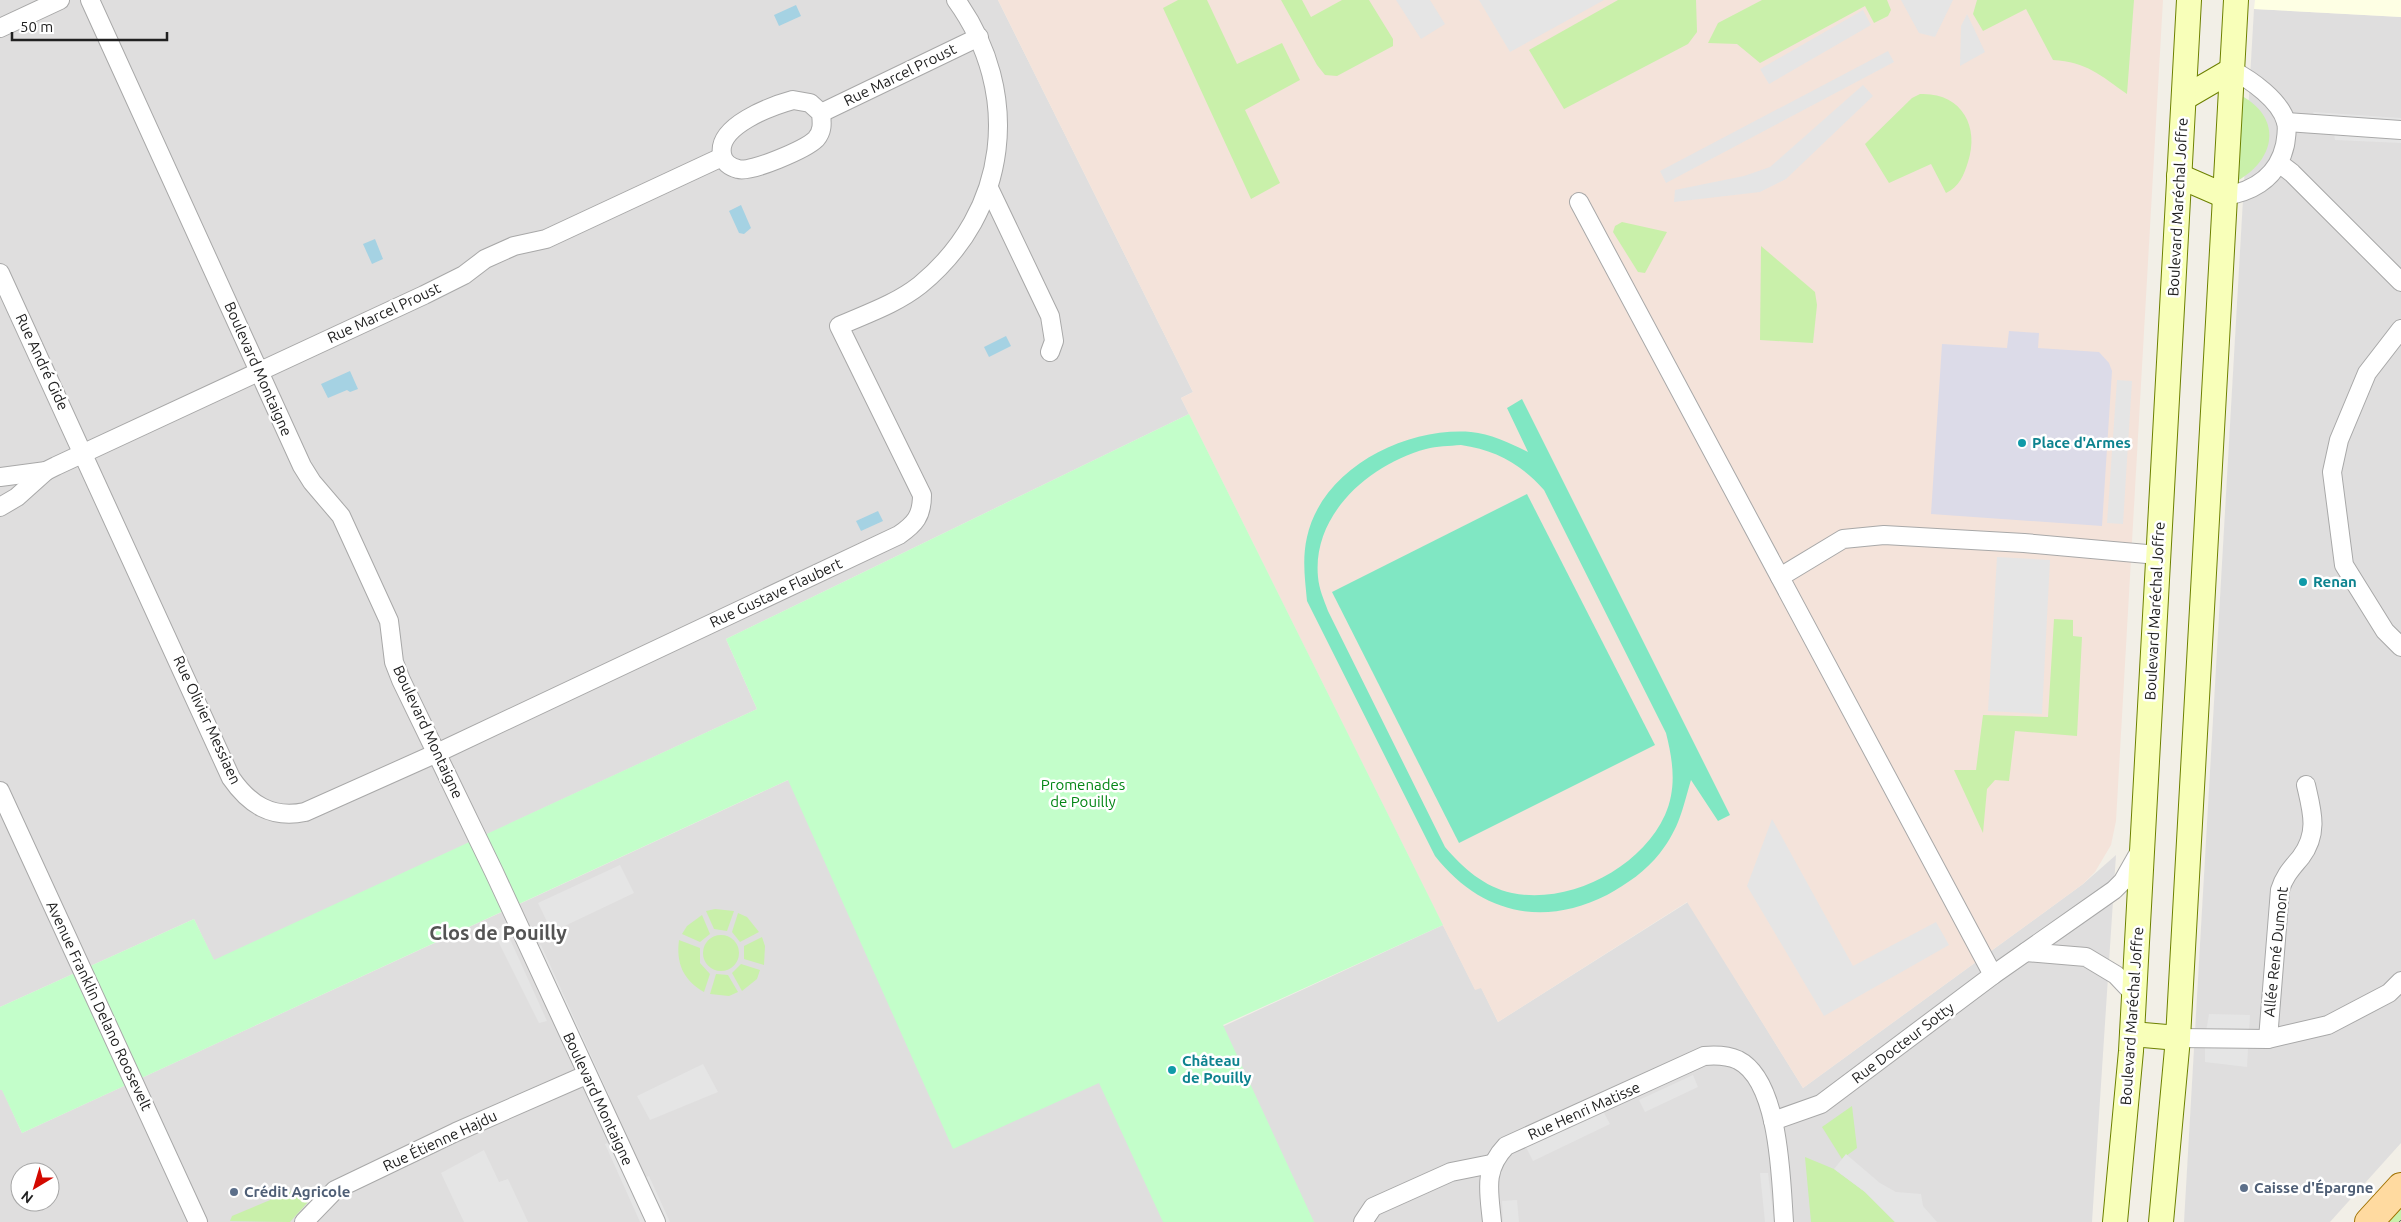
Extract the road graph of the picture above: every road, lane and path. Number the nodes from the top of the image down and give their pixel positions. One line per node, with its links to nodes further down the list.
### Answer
1 (60, 0): 6 (street)
2 (90, 0): 23 (street, Boulevard Montaigne)
3 (956, 0): 7 (street)
4 (2189, 0): 9 (main road, Boulevard Maréchal Joffre)
5 (2236, 0): 8 (main road)
6 (0, 28)
7 (978, 37): 10 (street, Rue Marcel Proust); 16 (street)
8 (2232, 70): 9 (main road); 11 (street); 17 (main road)
9 (2184, 98): 15 (main road, Boulevard Maréchal Joffre)
10 (821, 113): 13 (street); 13 (street)
11 (2286, 122): 12 (street); 14 (street)
12 (2401, 130)
13 (722, 157): 23 (street, Rue Marcel Proust)
14 (2279, 163): 17 (street); 20 (street)
15 (2180, 176): 17 (main road); 28 (main road, Boulevard Maréchal Joffre)
16 (989, 188): 22 (street); 31 (street, Rue Gustave Flaubert)
17 (2225, 196): 40 (main road)
18 (1579, 202): 29 (street)
19 (0, 273): 24 (street, Rue André Gide)
20 (2401, 282)
21 (2401, 328): 30 (street)
22 (1050, 352)
23 (259, 371): 24 (street, Rue Marcel Proust); 31 (street, Boulevard Montaigne)
24 (84, 452): 25 (street, Rue Marcel Proust); 31 (street, Rue Olivier Messiaen)
25 (46, 471): 26 (street, Rue Marcel Proust); 27 (street, Rue Marcel Proust)
26 (0, 477)
27 (0, 507)
28 (2158, 556): 29 (street); 34 (main road, Boulevard Maréchal Joffre)
29 (1780, 577): 36 (street)
30 (2401, 647)
31 (437, 753): 42 (street, Boulevard Montaigne)
32 (2306, 784): 41 (street, Allée René Dumont)
33 (0, 791): 46 (street, Avenue Franklin Delano Roosevelt)
34 (2142, 847): 35 (street, Rue Docteur Sotty); 38 (main road, Boulevard Maréchal Joffre)
35 (2026, 952): 36 (street, Rue Docteur Sotty); 38 (street)
36 (1993, 975): 43 (street, Rue Docteur Sotty)
37 (2401, 981): 41 (street)
38 (2134, 994): 39 (main road, Boulevard Maréchal Joffre)
39 (2132, 1034): 40 (main road); 52 (main road, Boulevard Maréchal Joffre)
40 (2178, 1038): 41 (street); 53 (main road)
41 (2268, 1039)
42 (586, 1075): 47 (street, Rue Étienne Hajdu); 48 (street, Boulevard Montaigne)
43 (1772, 1121): 44 (street, Rue Henri Matisse); 51 (street)
44 (1491, 1164): 49 (street); 50 (street)
45 (2401, 1187): 54 (main road)
46 (198, 1222)
47 (304, 1222)
48 (656, 1222)
49 (1363, 1222)
50 (1492, 1222)
51 (1784, 1222)
52 (2115, 1222)
53 (2161, 1222)
54 (2370, 1222)

